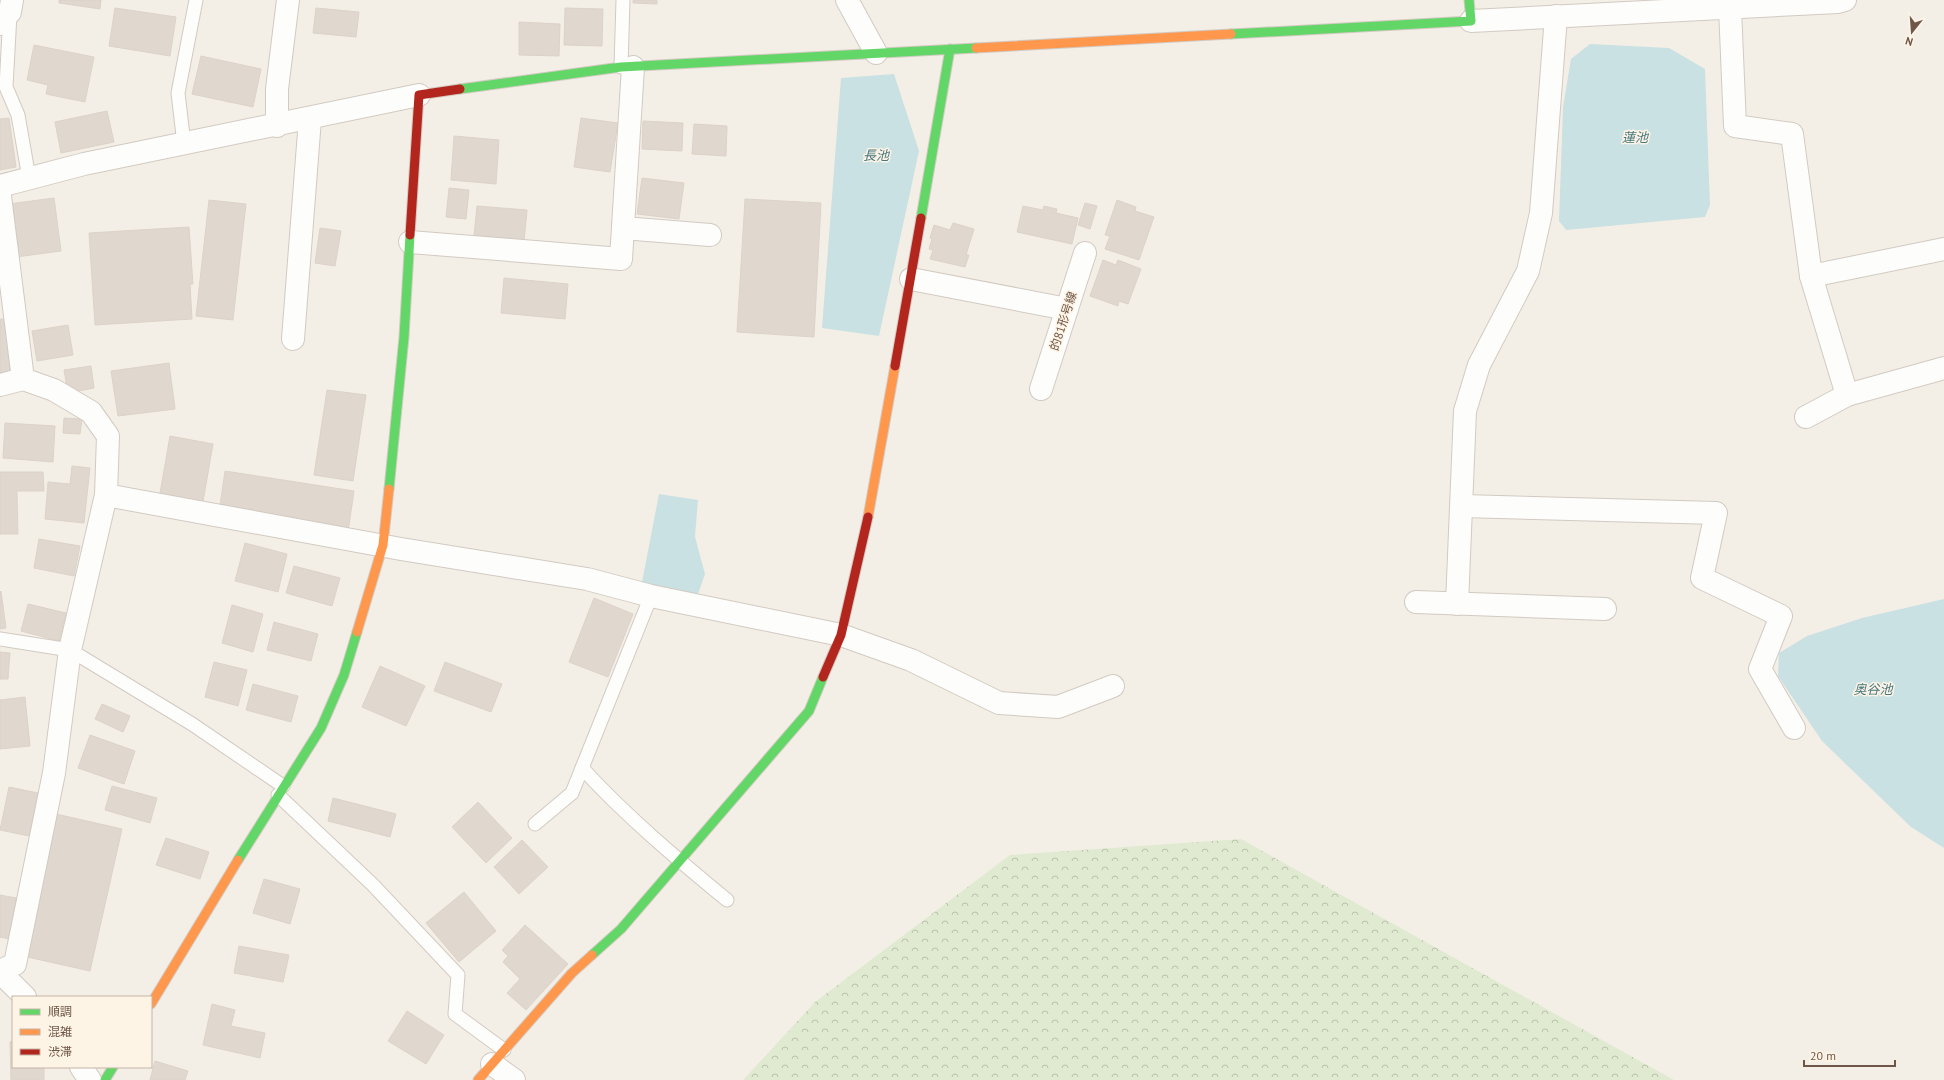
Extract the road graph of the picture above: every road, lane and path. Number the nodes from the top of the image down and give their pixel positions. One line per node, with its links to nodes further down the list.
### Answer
1 (196, 0): 16 (lane)
2 (288, 0): 15 (street)
3 (623, 0): 12 (lane)
4 (847, 0): 11 (street)
5 (1845, 0): 6 (street)
6 (1730, 8): 9 (street); 25 (street)
7 (1470, 10): 9 (street); 10 (street)
8 (7, 12): 17 (lane)
9 (1556, 16): 36 (street)
10 (950, 49): 11 (street); 26 (street)
11 (876, 53): 12 (street)
12 (627, 67): 13 (street); 20 (street)
13 (419, 95): 14 (street); 22 (street)
14 (310, 119): 15 (street); 28 (street)
15 (277, 126): 16 (street)
16 (184, 144): 17 (street)
17 (29, 178): 18 (street)
18 (0, 186)
19 (0, 196): 30 (street)
20 (623, 228): 21 (street); 22 (street)
21 (710, 235)
22 (410, 242): 37 (street)
23 (1944, 249): 25 (street)
24 (1085, 253): 27 (street, 的81形号線)
25 (1811, 276): 33 (street)
26 (911, 279): 27 (street); 42 (street)
27 (1067, 309): 32 (street, 的81形号線)
28 (293, 339)
29 (1944, 368): 33 (street)
30 (23, 379): 31 (street); 35 (street)
31 (0, 384)
32 (1041, 389)
33 (1847, 395): 34 (street)
34 (1806, 417)
35 (106, 495): 37 (street); 44 (street)
36 (1462, 506): 40 (street); 46 (street)
37 (383, 545): 38 (street); 48 (street)
38 (651, 596): 42 (street); 47 (lane)
39 (1416, 602): 40 (street)
40 (1457, 604): 41 (street)
41 (1605, 609)
42 (841, 635): 45 (street); 50 (street)
43 (0, 639): 44 (lane)
44 (70, 650): 48 (lane); 52 (street)
45 (1113, 686)
46 (1794, 728)
47 (582, 768): 49 (lane); 50 (lane)
48 (280, 791): 54 (street); 55 (lane)
49 (535, 824)
50 (680, 861): 51 (lane); 55 (street)
51 (727, 900)
52 (0, 971): 53 (street)
53 (24, 996)
54 (152, 1002)
55 (498, 1057): 60 (street); 61 (street)
56 (82, 1068): 58 (street)
57 (112, 1068): 59 (street)
58 (90, 1080)
59 (105, 1080)
60 (478, 1080)
61 (514, 1080)

